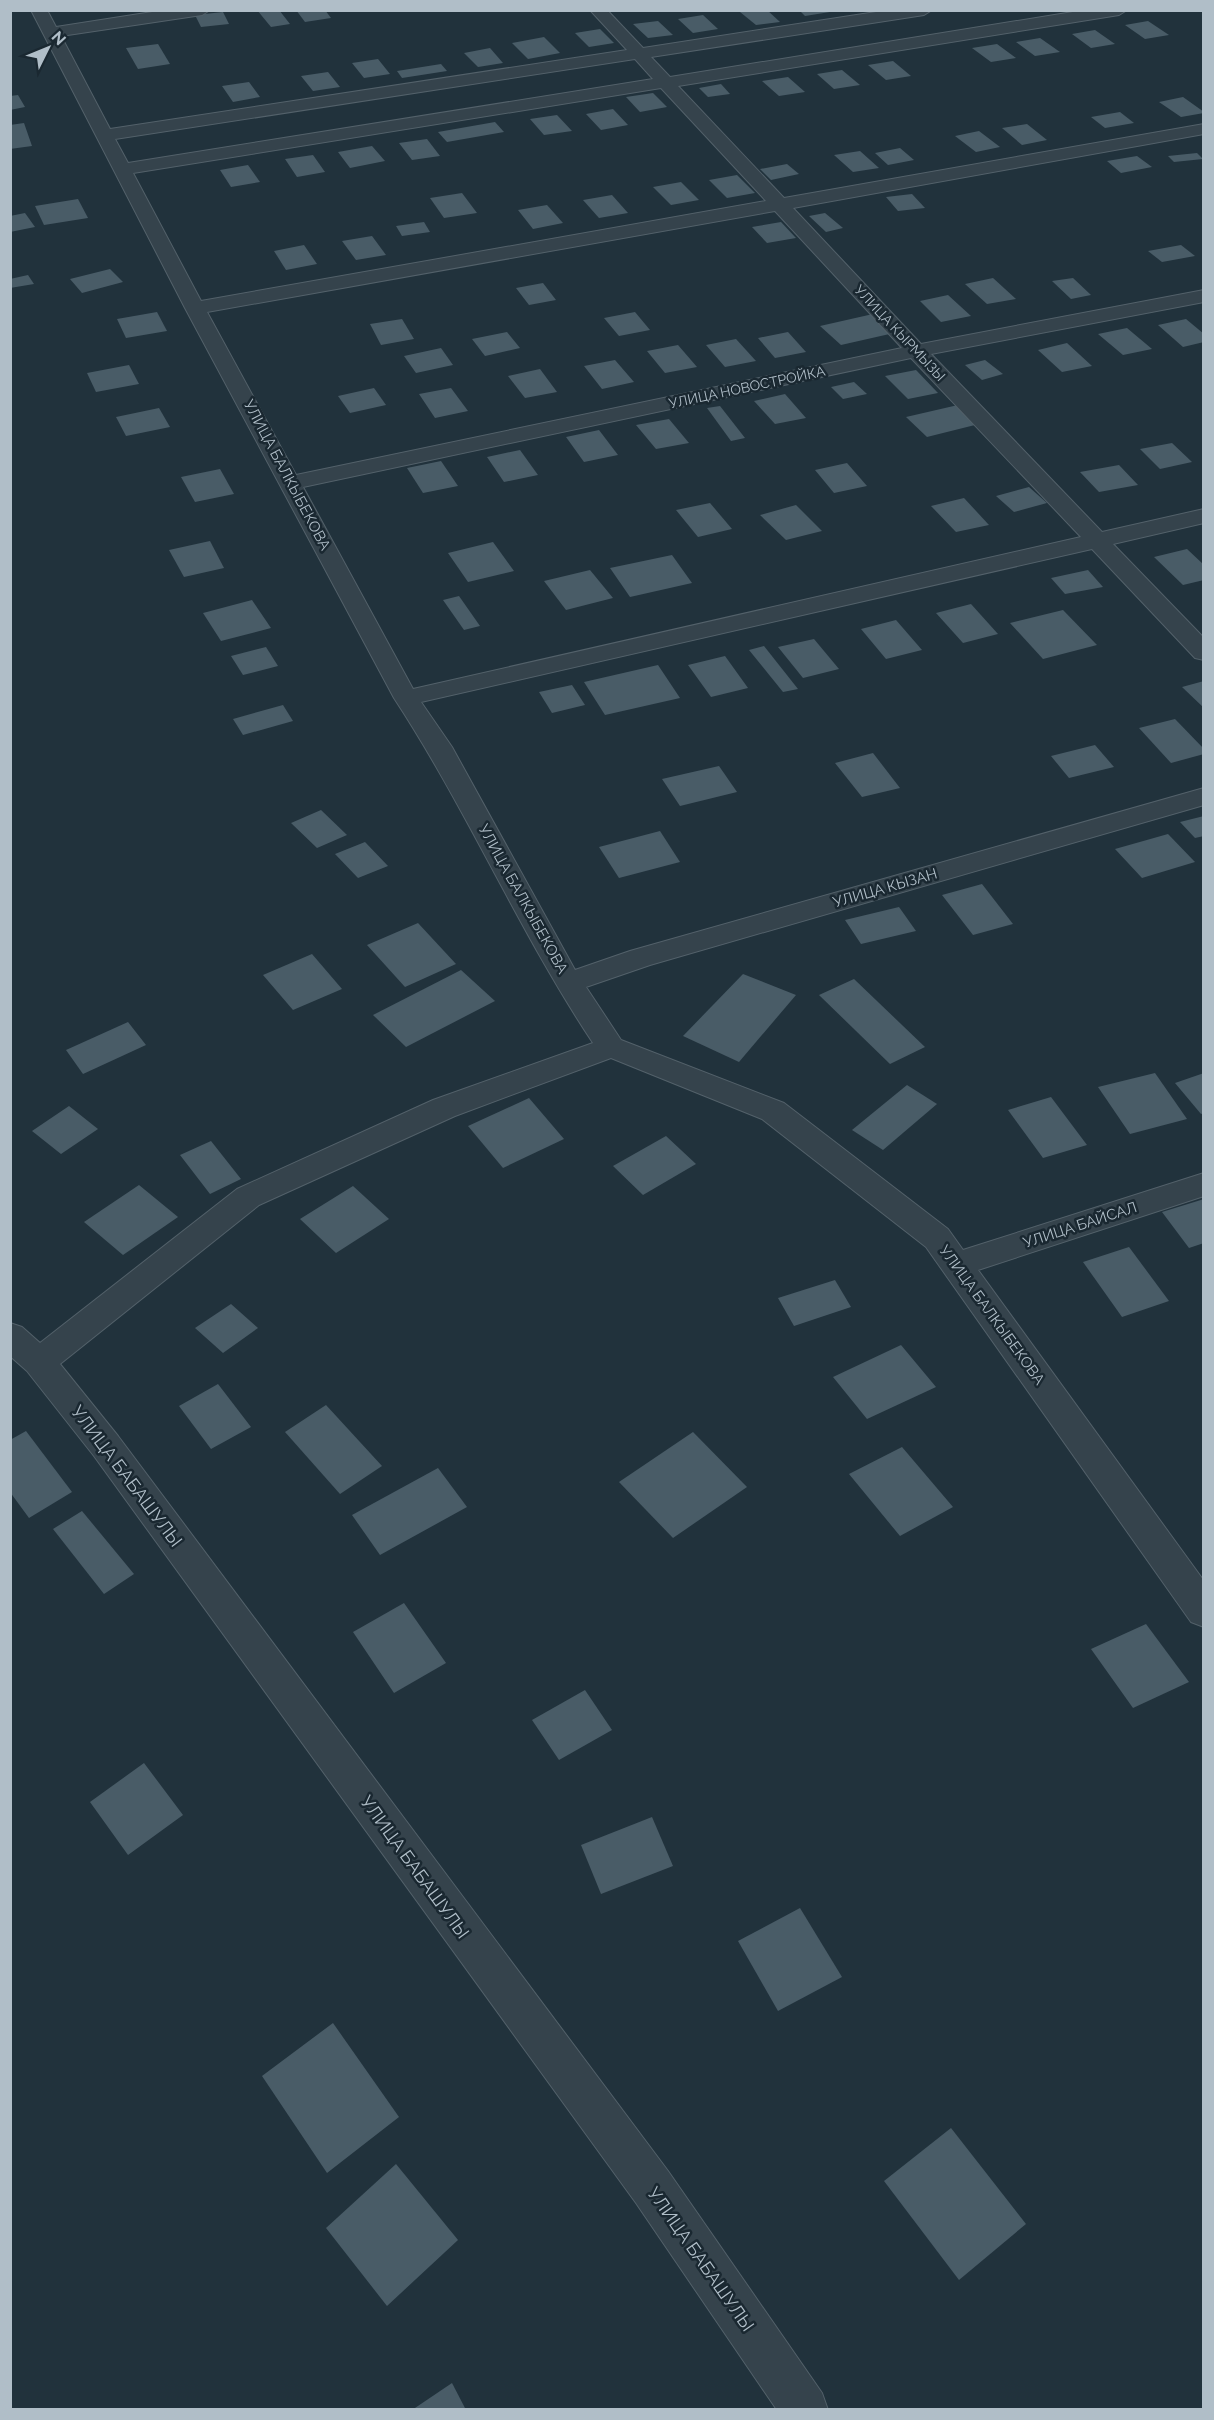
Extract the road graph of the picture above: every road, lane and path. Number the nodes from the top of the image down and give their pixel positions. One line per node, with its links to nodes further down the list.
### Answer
1 (202, 10): 5 (street)
2 (598, 10): 6 (street, УЛИЦА КЫРМЫЗЫ)
3 (924, 10): 6 (street)
4 (1119, 10): 7 (street)
5 (45, 21): 9 (street, УЛИЦА БАЛКЫБЕКОВА)
6 (639, 54): 7 (street, УЛИЦА КЫРМЫЗЫ); 9 (street)
7 (665, 82): 10 (street); 11 (street, УЛИЦА КЫРМЫЗЫ)
8 (1203, 129): 11 (street)
9 (106, 135): 10 (street, УЛИЦА БАЛКЫБЕКОВА)
10 (123, 168): 13 (street, УЛИЦА БАЛКЫБЕКОВА)
11 (778, 204): 13 (street); 14 (street, УЛИЦА КЫРМЫЗЫ)
12 (1203, 296): 14 (street, УЛИЦА НОВОСТРОЙКА)
13 (195, 308): 15 (street, УЛИЦА БАЛКЫБЕКОВА)
14 (916, 351): 15 (street, УЛИЦА НОВОСТРОЙКА); 17 (street, УЛИЦА КЫРМЫЗЫ)
15 (291, 483): 19 (street, УЛИЦА БАЛКЫБЕКОВА)
16 (1203, 516): 17 (street)
17 (1096, 539): 18 (street, УЛИЦА КЫРМЫЗЫ); 19 (street)
18 (1203, 653)
19 (406, 698): 21 (street, УЛИЦА БАЛКЫБЕКОВА)
20 (1203, 796): 21 (street, УЛИЦА КЫЗАН)
21 (568, 982): 22 (street, УЛИЦА БАЛКЫБЕКОВА)
22 (611, 1047): 24 (street, УЛИЦА БАЛКЫБЕКОВА); 26 (street)
23 (1203, 1184): 24 (street, УЛИЦА БАЙСАЛ)
24 (956, 1265): 27 (street, УЛИЦА БАЛКЫБЕКОВА)
25 (10, 1336): 26 (street, УЛИЦА БАБАШУЛЫ)
26 (39, 1362): 28 (street, УЛИЦА БАБАШУЛЫ)
27 (1203, 1611)
28 (805, 2409)

